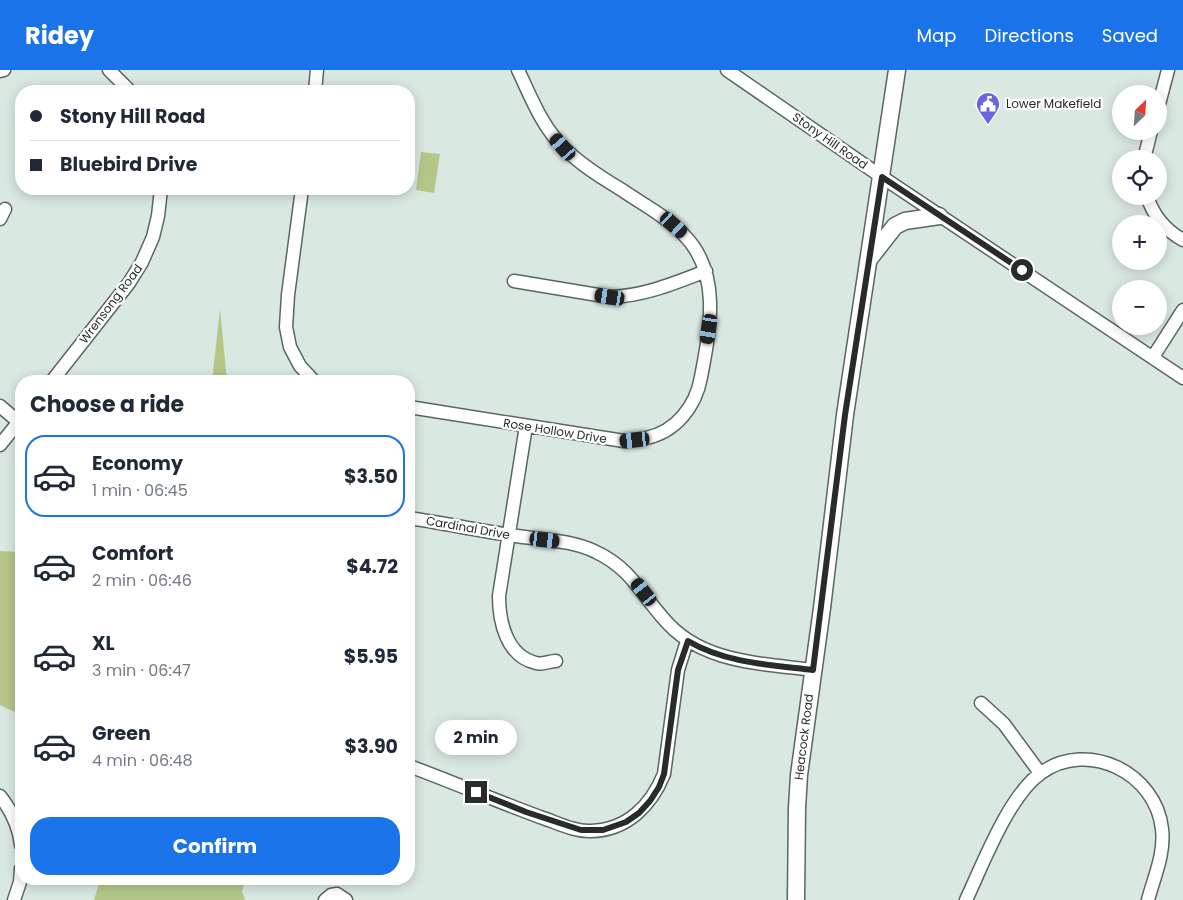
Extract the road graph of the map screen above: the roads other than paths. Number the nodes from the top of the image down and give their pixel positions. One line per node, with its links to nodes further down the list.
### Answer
1 (4, 70): 8 (street)
2 (110, 70): 9 (street)
3 (317, 70): 10 (street)
4 (518, 70): 19 (street, Rose Hollow Drive)
5 (727, 70): 12 (street, Stony Hill Road)
6 (897, 70): 12 (main road, Heacock Road)
7 (1168, 70): 11 (street)
8 (0, 71)
9 (124, 85)
10 (316, 85)
11 (1164, 85)
12 (882, 177): 16 (street, Stony Hill Road); 18 (main road, Heacock Road)
13 (160, 195): 23 (street, Wrensong Road)
14 (301, 195): 24 (street)
15 (1151, 205): 17 (street)
16 (940, 216): 18 (main road); 22 (street, Stony Hill Road)
17 (1183, 240)
18 (868, 260): 36 (main road, Heacock Road)
19 (706, 271): 20 (street); 29 (street, Rose Hollow Drive)
20 (514, 281)
21 (1183, 310): 22 (street)
22 (1153, 357): 25 (street, Stony Hill Road)
23 (57, 375)
24 (308, 375)
25 (1183, 378)
26 (0, 406): 28 (street)
27 (415, 408): 29 (street, Rose Hollow Drive)
28 (15, 418)
29 (526, 426): 33 (street)
30 (15, 428): 31 (street)
31 (0, 445)
32 (415, 519): 33 (street, Cardinal Drive)
33 (510, 535): 34 (street, Cardinal Drive); 35 (street)
34 (688, 641): 36 (street, Cardinal Drive); 38 (street)
35 (556, 662)
36 (813, 670): 46 (main road, Heacock Road)
37 (981, 703): 39 (street)
38 (415, 768)
39 (1040, 773): 47 (street); 48 (street)
40 (0, 796): 41 (street)
41 (15, 821)
42 (19, 885): 43 (street)
43 (14, 900)
44 (326, 900): 45 (street)
45 (346, 900)
46 (796, 900)
47 (966, 900)
48 (1148, 900)

